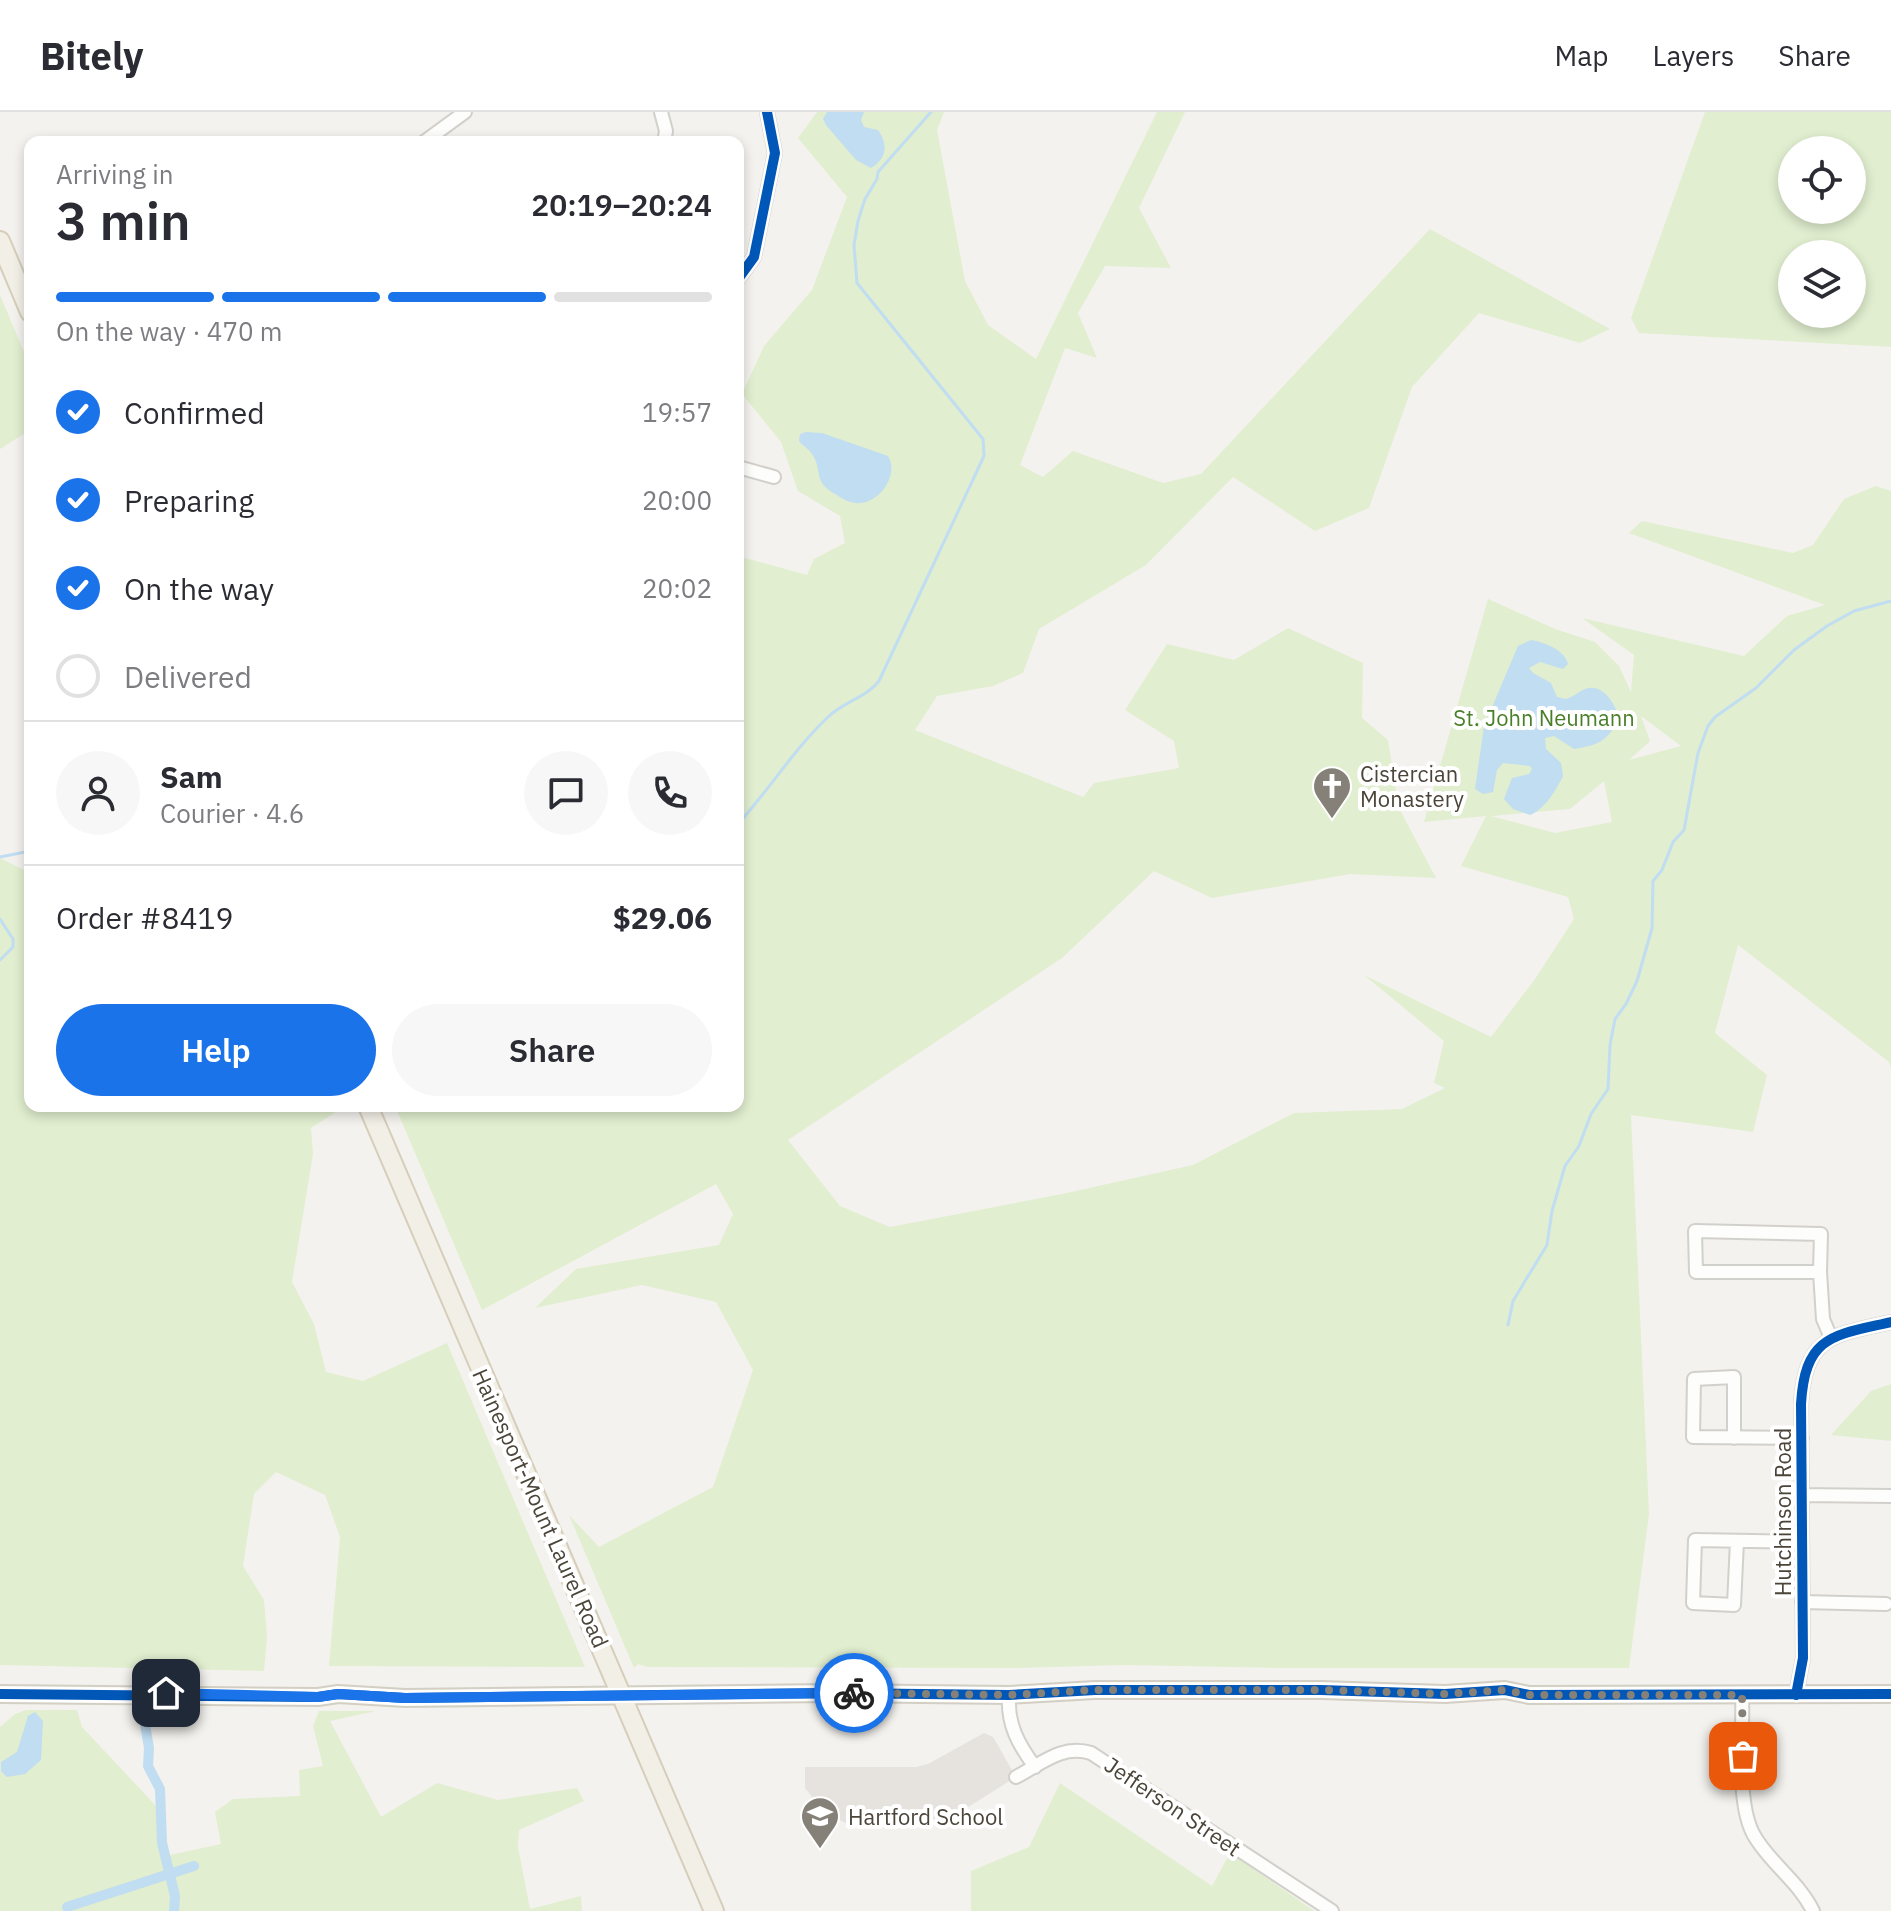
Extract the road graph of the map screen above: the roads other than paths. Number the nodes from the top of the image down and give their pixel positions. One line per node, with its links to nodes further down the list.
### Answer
1 (465, 112): 4 (street)
2 (661, 112): 5 (street)
3 (767, 112): 7 (street)
4 (432, 136)
5 (665, 136)
6 (0, 241): 8 (main road)
7 (744, 271)
8 (24, 298)
9 (744, 469): 10 (street)
10 (774, 477)
11 (371, 1112): 25 (main road, Hainesport-Mount Laurel Road)
12 (1820, 1272): 12 (street); 14 (street)
13 (1891, 1322): 14 (street)
14 (1831, 1338): 16 (street, Hutchinson Road)
15 (1734, 1438): 15 (street); 16 (street)
16 (1802, 1438): 17 (street, Hutchinson Road)
17 (1801, 1495): 18 (street); 20 (street, Hutchinson Road)
18 (1891, 1496)
19 (1737, 1541): 19 (street); 20 (street)
20 (1801, 1542): 21 (street, Hutchinson Road)
21 (1802, 1602): 22 (street); 28 (street, Hutchinson Road)
22 (1886, 1604)
23 (0, 1694): 25 (street)
24 (1891, 1694): 28 (street)
25 (623, 1695): 26 (street); 31 (main road, Hainesport-Mount Laurel Road)
26 (1009, 1695): 27 (street); 29 (street)
27 (1742, 1695): 28 (street); 33 (street)
28 (1796, 1695)
29 (1035, 1767): 30 (street, Jefferson Street); 32 (street, Jefferson Street)
30 (1016, 1777)
31 (714, 1911)
32 (1332, 1911)
33 (1813, 1911)

